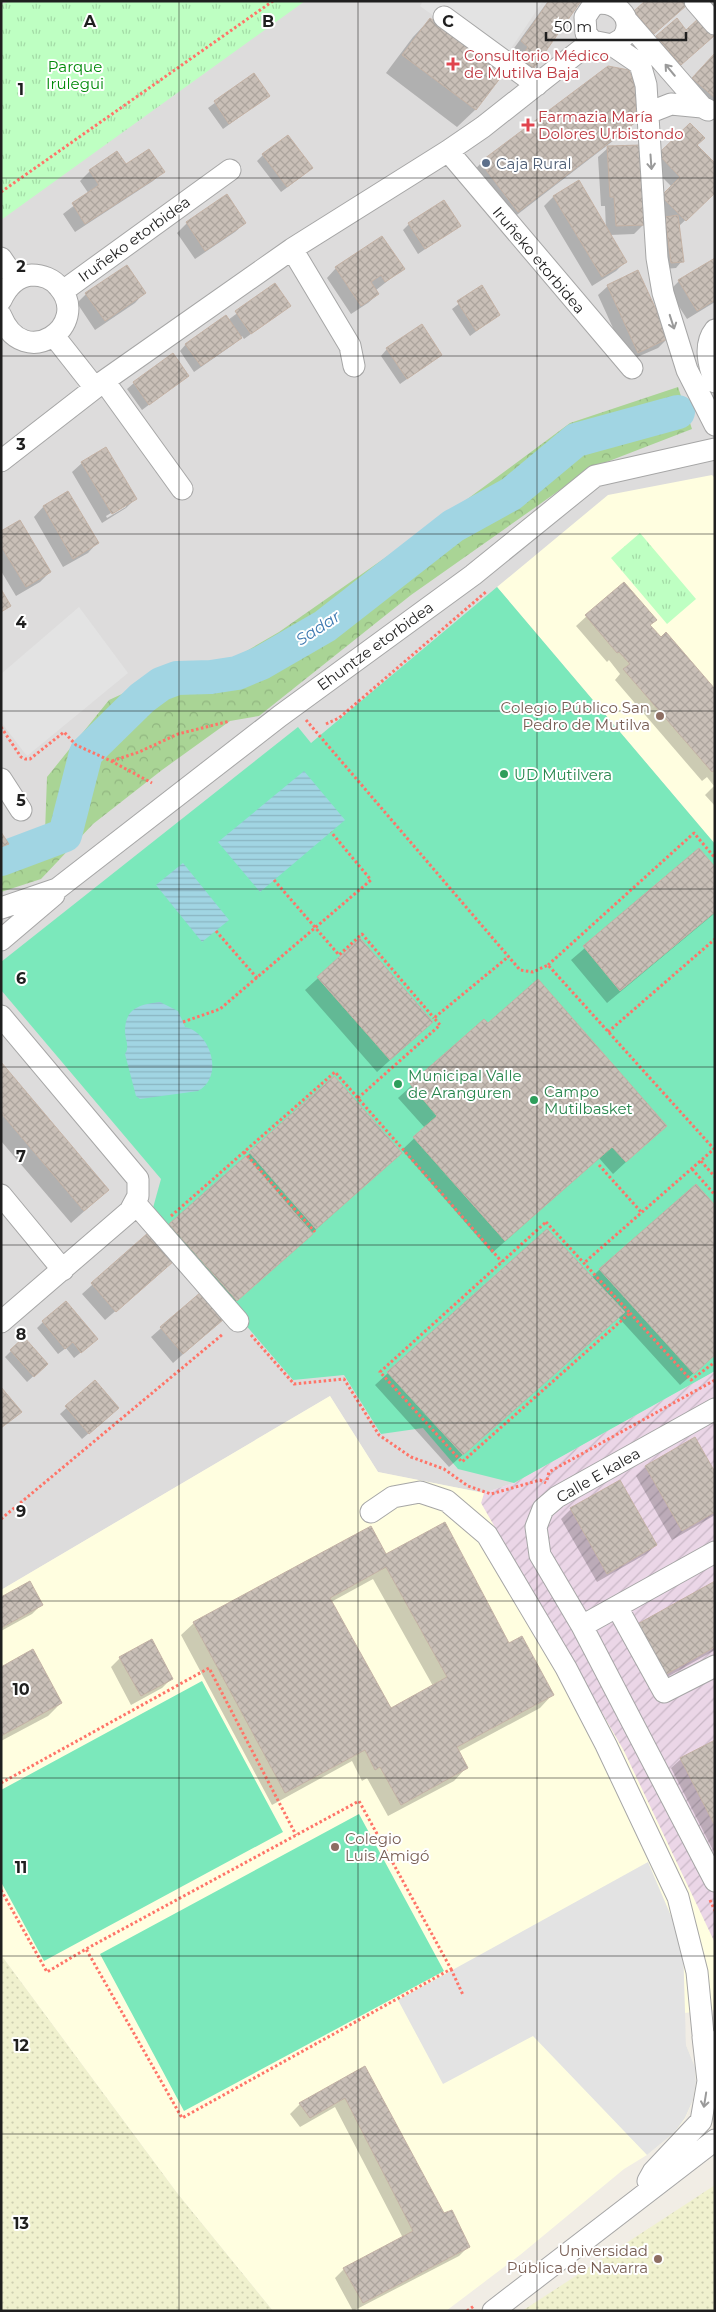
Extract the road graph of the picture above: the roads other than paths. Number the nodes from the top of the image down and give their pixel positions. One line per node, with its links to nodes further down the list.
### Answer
1 (695, 1): 5 (street)
2 (593, 3): 3 (street); 6 (street)
3 (623, 9): 6 (street); 8 (street, one-way to 3)
4 (444, 17): 7 (street)
5 (715, 24)
6 (602, 43): 7 (street); 9 (street)
7 (538, 85): 10 (street)
8 (708, 111): 9 (street)
9 (648, 113): 24 (street, one-way to 24)
10 (448, 151): 12 (street); 21 (street, Iruñeko etorbidea)
11 (230, 170): 15 (street, Iruñeko etorbidea)
12 (292, 249): 20 (street); 23 (street)
13 (1, 258): 14 (street)
14 (16, 280): 15 (street); 16 (street)
15 (63, 291): 19 (street)
16 (1, 300)
17 (3, 326): 19 (street)
18 (715, 330): 22 (street)
19 (54, 336): 23 (street)
20 (354, 366)
21 (632, 368)
22 (715, 382)
23 (100, 385): 27 (street); 28 (street)
24 (715, 425)
25 (715, 437): 26 (street)
26 (715, 450): 31 (street, Ehuntze etorbidea)
27 (1, 461)
28 (182, 489)
29 (1, 779): 30 (street)
30 (21, 810)
31 (57, 889): 32 (street, Ehuntze etorbidea); 33 (street, Ehuntze etorbidea)
32 (1, 908)
33 (1, 940)
34 (3, 1023): 36 (street)
35 (1, 1195): 37 (street)
36 (136, 1200): 37 (street); 38 (street)
37 (63, 1270): 39 (street)
38 (238, 1321)
39 (1, 1322)
40 (715, 1409): 44 (street, Calle E kalea)
41 (371, 1512): 47 (street)
42 (715, 1552): 43 (street)
43 (617, 1607): 44 (street); 45 (street)
44 (582, 1626): 46 (street, Calle E kalea)
45 (715, 1666)
46 (715, 1881)
47 (703, 2034): 48 (street); 50 (street, one-way to 50)
48 (715, 2052)
49 (715, 2140): 50 (street)
50 (638, 2198): 51 (street)
51 (493, 2311)

